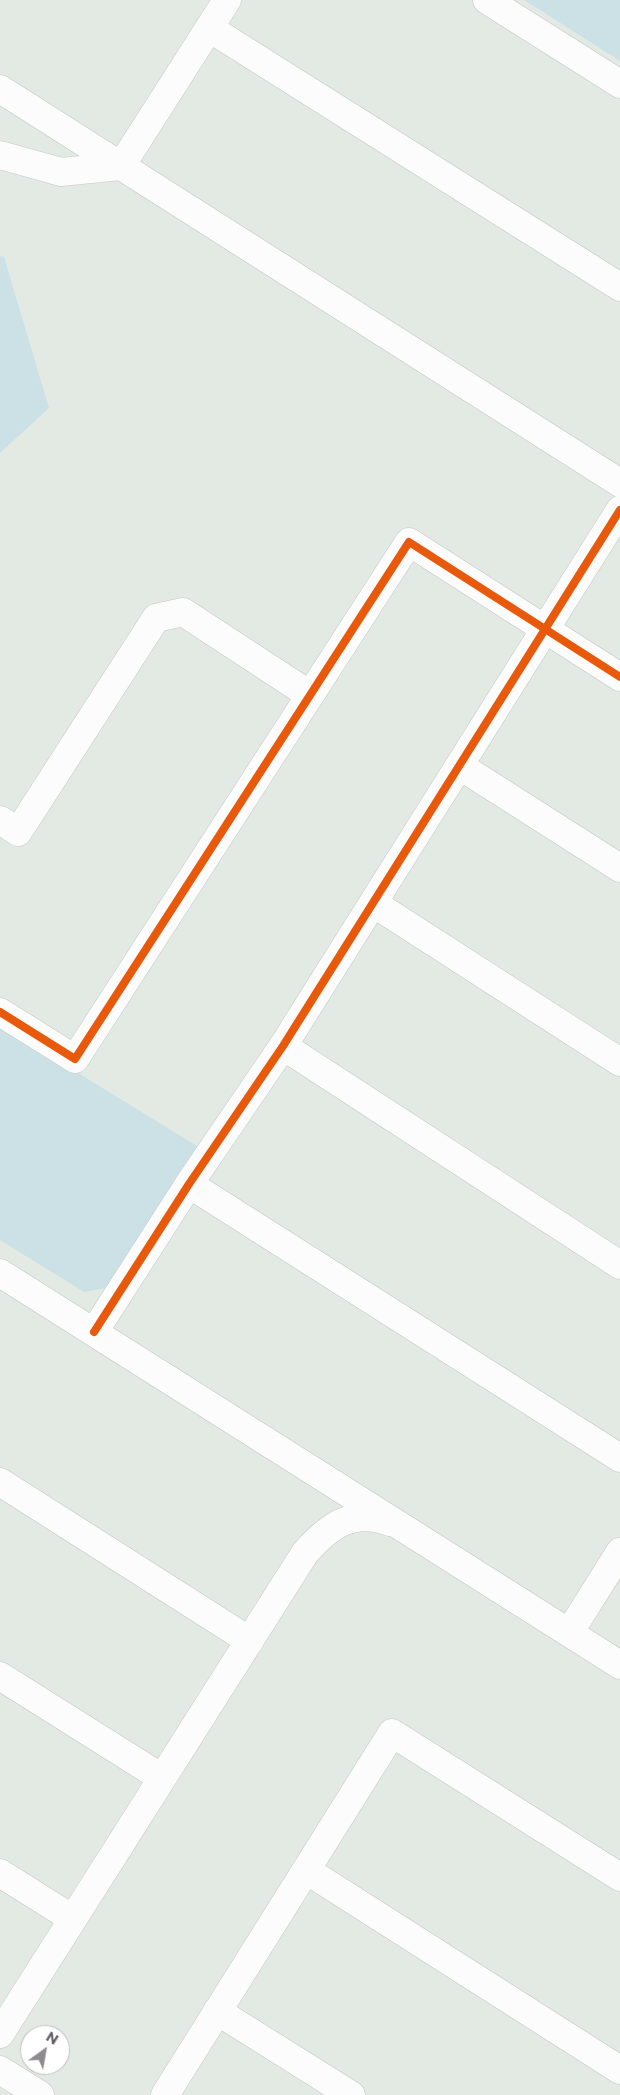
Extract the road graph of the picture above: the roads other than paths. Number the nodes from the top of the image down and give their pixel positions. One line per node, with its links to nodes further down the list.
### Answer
1 (227, 0): 3 (street)
2 (487, 0): 4 (street)
3 (209, 28): 7 (street); 8 (street)
4 (620, 84)
5 (0, 89): 7 (street)
6 (0, 155): 7 (street)
7 (120, 166): 9 (street)
8 (620, 287)
9 (620, 483)
10 (620, 510): 11 (street)
11 (545, 629): 12 (street); 13 (street); 14 (street)
12 (620, 677)
13 (310, 694): 15 (street); 18 (street)
14 (460, 766): 16 (street); 17 (street)
15 (0, 820)
16 (620, 868)
17 (373, 903): 19 (street); 20 (street)
18 (0, 1012)
19 (283, 1046): 21 (street); 22 (street)
20 (620, 1062)
21 (189, 1184): 24 (street); 25 (street)
22 (620, 1266)
23 (0, 1273): 24 (street)
24 (94, 1332): 27 (street)
25 (620, 1458)
26 (0, 1482): 30 (street)
27 (398, 1525): 29 (street); 30 (street)
28 (620, 1552): 29 (street)
29 (569, 1633): 31 (street)
30 (250, 1641): 33 (street)
31 (620, 1665)
32 (0, 1676): 33 (street)
33 (162, 1778): 37 (street)
34 (306, 1870): 36 (street); 38 (street); 41 (street)
35 (0, 1873): 37 (street)
36 (620, 1877)
37 (73, 1919): 39 (street)
38 (217, 2011): 43 (street); 44 (street)
39 (0, 2034)
40 (0, 2070): 42 (street)
41 (620, 2070)
42 (40, 2095)
43 (164, 2095)
44 (351, 2095)

